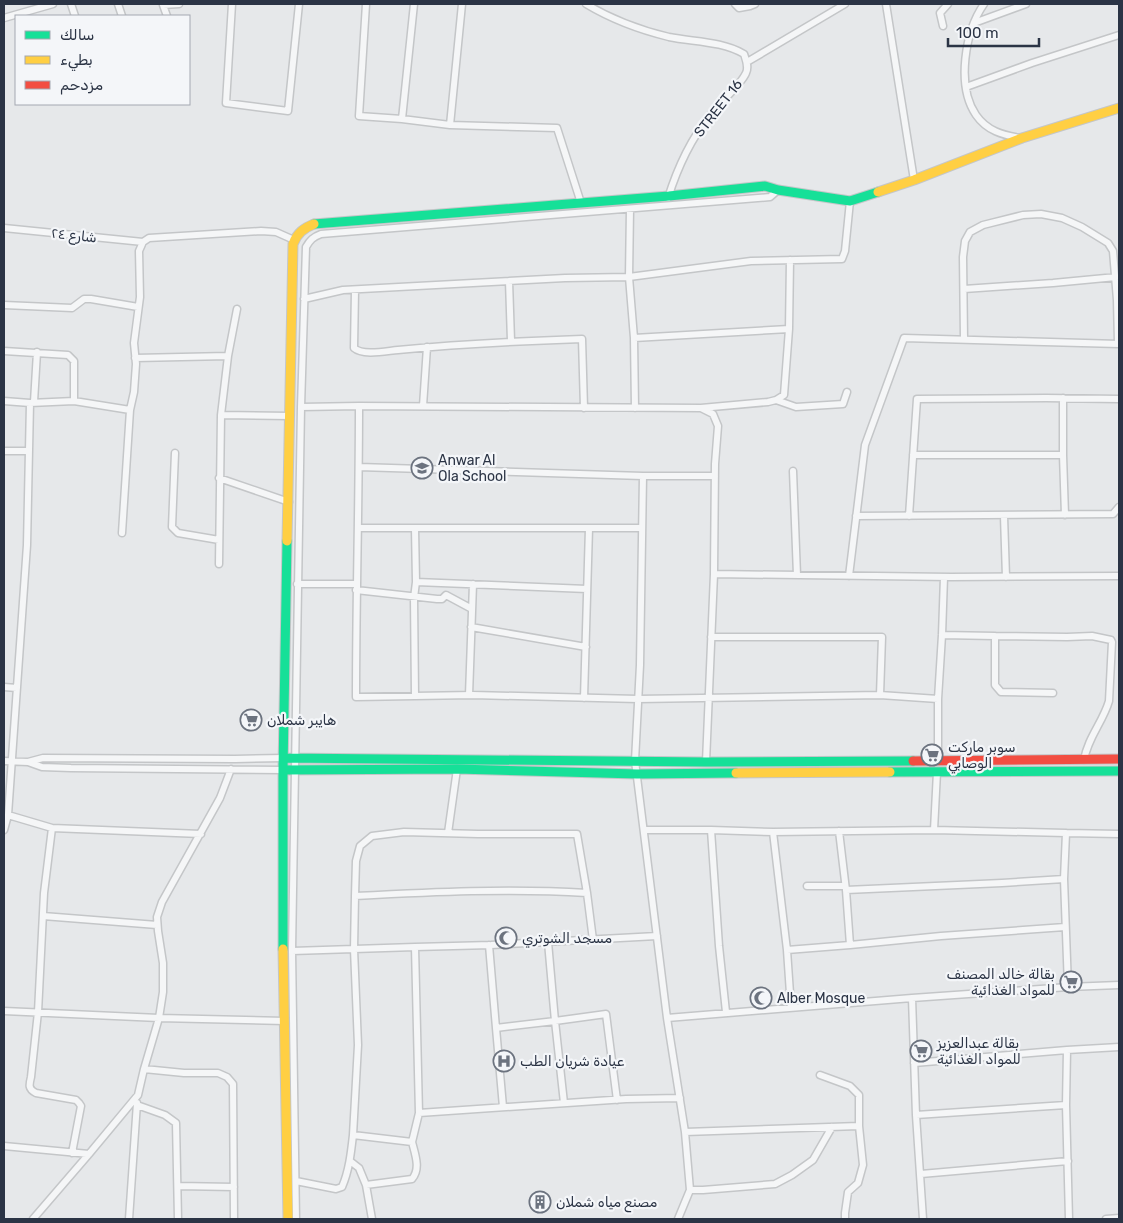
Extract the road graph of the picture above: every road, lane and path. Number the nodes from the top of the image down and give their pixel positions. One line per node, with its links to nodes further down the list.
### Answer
1 (53, 4): 18 (street)
2 (162, 4): 3 (street)
3 (179, 4)
4 (232, 4): 5 (street)
5 (300, 4)
6 (366, 4): 25 (street)
7 (414, 4): 25 (street)
8 (462, 4): 26 (street)
9 (586, 4): 22 (street, STREET 16)
10 (734, 4): 11 (street)
11 (755, 4)
12 (845, 4): 17 (street)
13 (886, 4): 28 (street)
14 (948, 4): 20 (street)
15 (984, 4): 19 (street)
16 (1026, 4): 19 (street)
17 (836, 6): 22 (street)
18 (4, 18)
19 (974, 23): 23 (street)
20 (943, 26)
21 (1119, 35): 23 (street)
22 (747, 62): 30 (street, STREET 16)
23 (966, 87): 27 (street)
24 (1119, 108): 27 (street)
25 (402, 119): 26 (street)
26 (450, 125): 32 (street)
27 (1022, 138): 28 (street)
28 (914, 180): 31 (street)
29 (778, 190): 30 (street); 31 (street); 33 (street)
30 (669, 196): 32 (street); 33 (street, STREET 16)
31 (850, 201): 38 (street)
32 (581, 203): 36 (street)
33 (666, 206): 34 (street)
34 (630, 209): 39 (street); 44 (street)
35 (4, 228): 37 (street, شارع ٢٤)
36 (294, 240): 37 (street, شارع ٢٤); 73 (street)
37 (144, 242): 46 (street)
38 (790, 260): 39 (street); 48 (street)
39 (629, 277): 41 (street); 49 (street)
40 (1116, 277): 42 (street); 42 (street); 52 (street)
41 (509, 281): 43 (street); 51 (street)
42 (964, 289): 50 (street)
43 (355, 290): 44 (street); 53 (street)
44 (304, 299): 67 (street)
45 (4, 304): 46 (street)
46 (138, 307): 57 (street)
47 (237, 308): 56 (street)
48 (789, 329): 49 (street); 61 (street)
49 (634, 338): 69 (street)
50 (964, 339): 52 (street); 87 (street)
51 (511, 341): 53 (street); 68 (street)
52 (1118, 344)
53 (427, 347): 66 (street)
54 (4, 351): 55 (street)
55 (37, 352): 63 (street); 64 (street)
56 (228, 356): 57 (street); 72 (street)
57 (135, 358): 71 (street)
58 (847, 392): 61 (street)
59 (1063, 398): 60 (street); 77 (street); 78 (street)
60 (1119, 399)
61 (776, 400): 70 (street)
62 (4, 401): 64 (street)
63 (74, 401): 64 (street); 71 (street)
64 (32, 403): 75 (street)
65 (359, 406): 66 (street); 67 (street); 79 (street)
66 (423, 406): 68 (street)
67 (301, 407): 104 (street)
68 (584, 408): 69 (street)
69 (634, 408): 70 (street)
70 (701, 408): 82 (street)
71 (130, 410): 94 (street)
72 (221, 415): 73 (street); 83 (street)
73 (290, 416): 84 (street)
74 (4, 451): 75 (street)
75 (29, 451): 116 (street)
76 (175, 453): 95 (street)
77 (913, 455): 78 (street); 88 (street)
78 (1063, 455): 86 (street)
79 (359, 467): 81 (street); 90 (street)
80 (793, 471): 98 (street)
81 (643, 476): 82 (street); 93 (street)
82 (715, 476): 97 (street)
83 (220, 478): 84 (street); 95 (street)
84 (289, 502): 125 (street)
85 (1119, 507): 86 (street)
86 (1065, 515): 89 (street)
87 (856, 516): 88 (street); 99 (street)
88 (909, 516): 89 (street)
89 (1004, 516): 102 (street)
90 (359, 528): 91 (street); 106 (street)
91 (416, 528): 92 (street); 103 (street)
92 (589, 528): 93 (street); 107 (street)
93 (642, 528): 123 (street)
94 (122, 533)
95 (219, 540): 96 (street)
96 (219, 564)
97 (714, 574): 98 (street); 113 (street)
98 (796, 575): 99 (street)
99 (849, 576): 101 (street)
100 (1119, 576): 102 (street)
101 (944, 577): 102 (street); 111 (street)
102 (1006, 577)
103 (416, 582): 105 (street); 108 (street)
104 (298, 584): 106 (street); 126 (street)
105 (473, 584): 107 (street); 109 (street)
106 (356, 587): 108 (street); 120 (street)
107 (587, 589): 114 (street)
108 (414, 598): 109 (street); 120 (street)
109 (472, 609): 110 (street)
110 (471, 627): 114 (street); 118 (street)
111 (942, 635): 112 (street); 124 (street)
112 (995, 636): 117 (street); 128 (street)
113 (711, 637): 119 (street); 122 (street)
114 (586, 647): 121 (street)
115 (4, 687): 116 (street)
116 (17, 688): 129 (street)
117 (1053, 693)
118 (469, 695): 120 (street); 121 (street)
119 (880, 695): 122 (street); 124 (street)
120 (415, 696)
121 (584, 698): 123 (street)
122 (709, 698): 123 (street); 133 (street)
123 (638, 699): 130 (street)
124 (938, 699): 131 (street)
125 (284, 758): 126 (street); 132 (street); 136 (street)
126 (295, 758): 130 (street); 137 (street)
127 (1119, 759): 128 (street)
128 (1084, 760): 131 (street)
129 (7, 761): 132 (street); 141 (street)
130 (635, 761): 133 (street); 140 (street)
131 (938, 761): 133 (street)
132 (28, 762): 134 (street)
133 (706, 762)
134 (231, 769): 136 (street); 151 (street)
135 (458, 769): 137 (street); 140 (street); 149 (street)
136 (283, 770): 137 (street); 179 (street)
137 (295, 770): 169 (street)
138 (1119, 771): 139 (street)
139 (937, 772): 140 (street); 146 (street)
140 (637, 774): 144 (street)
141 (8, 815): 142 (street); 143 (street)
142 (4, 827)
143 (52, 828): 151 (street); 158 (street)
144 (644, 830): 145 (street); 161 (street)
145 (711, 830): 148 (street); 176 (street)
146 (934, 830): 147 (street); 150 (street)
147 (839, 831): 148 (street); 155 (street)
148 (773, 832): 168 (street)
149 (448, 833): 156 (street); 157 (street)
150 (1066, 833): 152 (street); 153 (street)
151 (201, 834): 159 (street)
152 (1119, 834)
153 (1064, 879): 155 (street); 160 (street)
154 (807, 886): 155 (street)
155 (846, 888): 165 (street)
156 (587, 893): 157 (street); 162 (street)
157 (355, 896): 167 (street)
158 (43, 916): 159 (street); 175 (street)
159 (157, 925): 177 (street)
160 (1065, 927): 165 (street); 171 (street)
161 (657, 936): 162 (street); 178 (street)
162 (593, 940): 163 (street)
163 (548, 942): 164 (street); 180 (street)
164 (490, 945): 166 (street); 181 (street)
165 (850, 945): 168 (street)
166 (415, 947): 167 (street); 194 (street)
167 (354, 949): 169 (street); 199 (street)
168 (787, 950): 173 (street)
169 (292, 952): 207 (street)
170 (1119, 985): 171 (street)
171 (1068, 987): 172 (street)
172 (912, 998): 173 (street); 184 (street)
173 (791, 1008): 176 (street)
174 (4, 1011): 175 (street)
175 (38, 1012): 177 (street); 202 (street)
176 (726, 1012): 178 (street)
177 (159, 1018): 179 (street); 185 (street)
178 (668, 1018): 188 (street)
179 (285, 1021): 217 (street)
180 (555, 1021): 181 (street); 189 (street); 190 (street)
181 (496, 1028): 193 (street)
182 (1119, 1047): 183 (street)
183 (1067, 1050): 184 (street); 192 (street)
184 (914, 1063): 195 (street)
185 (144, 1069): 187 (street); 210 (street)
186 (820, 1075): 196 (street)
187 (138, 1094): 191 (street); 203 (street)
188 (680, 1098): 189 (street); 198 (street)
189 (617, 1100): 190 (street)
190 (564, 1103): 193 (street)
191 (137, 1105): 209 (street); 214 (street)
192 (1066, 1105): 195 (street); 205 (street)
193 (503, 1107): 194 (street)
194 (419, 1113): 200 (street)
195 (916, 1115): 206 (street)
196 (859, 1126): 197 (street); 221 (street)
197 (832, 1127): 198 (street); 211 (street)
198 (685, 1132): 211 (street)
199 (353, 1135): 200 (street); 204 (street)
200 (412, 1142): 208 (street)
201 (4, 1146): 202 (street)
202 (72, 1153): 203 (street)
203 (89, 1154): 213 (street)
204 (350, 1161): 207 (street); 208 (street)
205 (1068, 1161): 206 (street); 223 (street)
206 (921, 1174): 222 (street)
207 (296, 1181): 218 (street)
208 (366, 1185): 219 (street)
209 (178, 1186): 210 (street); 215 (street)
210 (234, 1187): 216 (street)
211 (690, 1190): 220 (street)
212 (1119, 1218): 224 (street)
213 (33, 1219)
214 (129, 1219)
215 (178, 1219)
216 (234, 1219)
217 (288, 1219)
218 (296, 1219)
219 (372, 1219)
220 (678, 1219)
221 (845, 1219)
222 (923, 1219)
223 (1069, 1219)
224 (1106, 1219)

